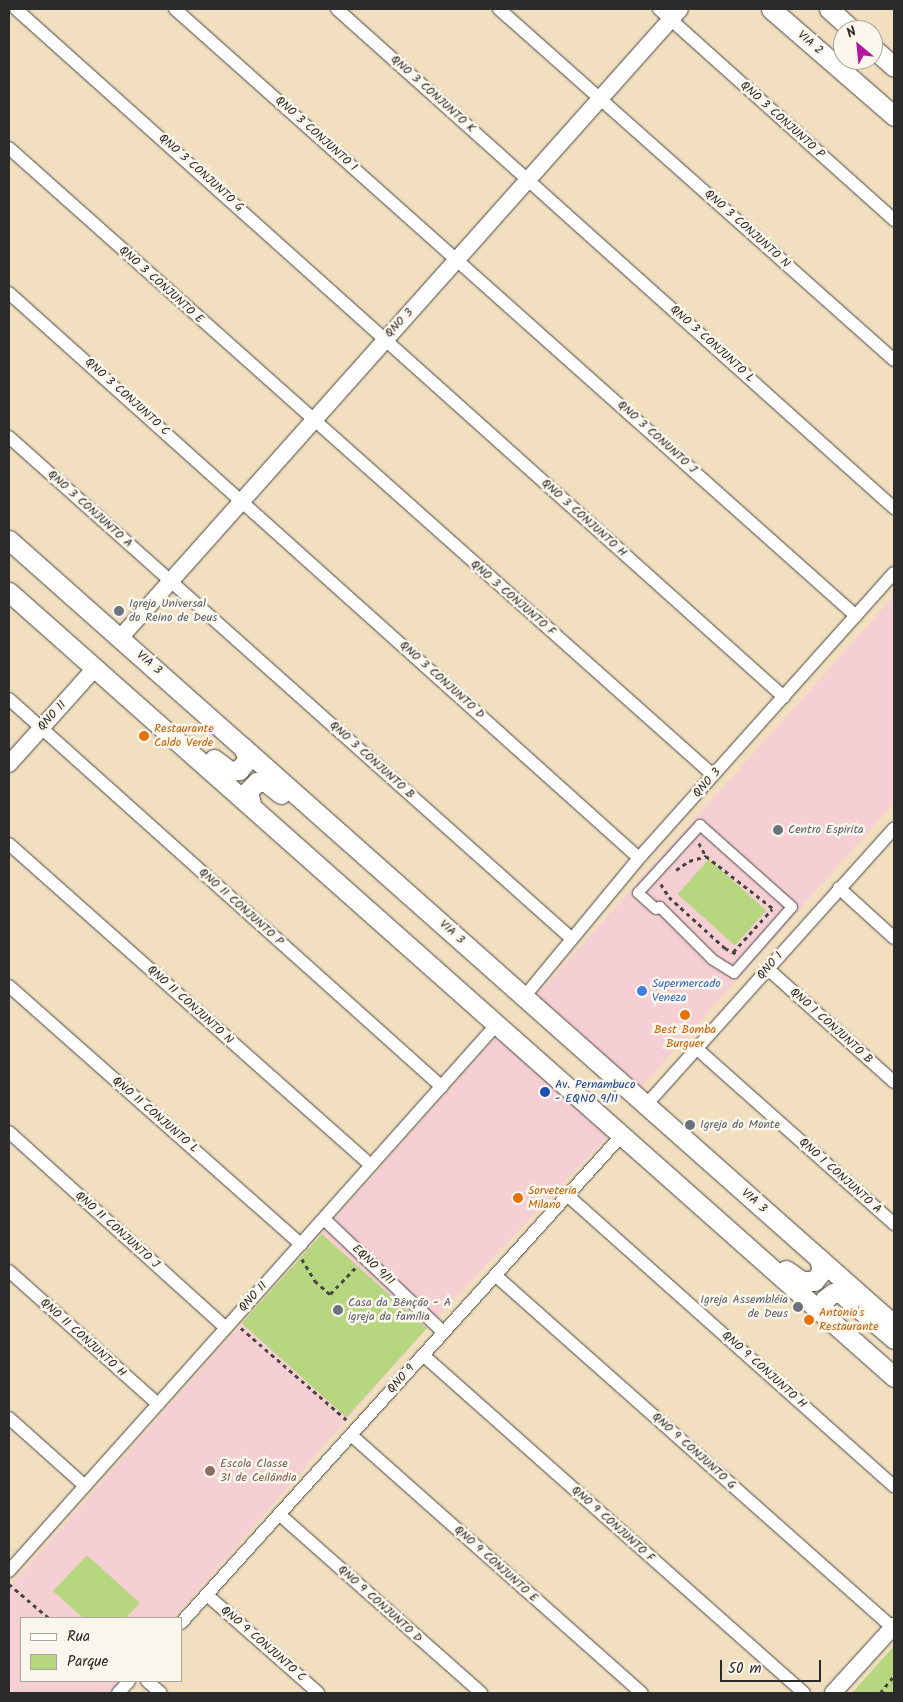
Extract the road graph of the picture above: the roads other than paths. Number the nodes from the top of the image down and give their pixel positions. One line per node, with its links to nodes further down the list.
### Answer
1 (16, 9): 18 (street, QNO 3 CONJUNTO G)
2 (175, 9): 16 (street, QNO 3 CONJUNTO I)
3 (337, 9): 14 (street, QNO 3 CONJUNTO K)
4 (499, 9): 11 (street, QNO 3 CONJUNTO N)
5 (771, 9): 12 (main road, VIA 2)
6 (828, 9): 8 (main road)
7 (670, 12): 11 (street, QNO 3); 15 (street, QNO 3 CONJUNTO P)
8 (841, 20)
9 (883, 57): 10 (main road)
10 (894, 67)
11 (600, 98): 14 (street, QNO 3); 19 (street, QNO 3 CONJUNTO N)
12 (894, 116)
13 (9, 148): 20 (street, QNO 3 CONJUNTO E)
14 (529, 180): 16 (street, QNO 3); 23 (street, QNO 3 CONJUNTO L)
15 (894, 220)
16 (458, 259): 18 (street, QNO 3); 30 (street, QNO 3 CONUNTO J)
17 (9, 293): 22 (street, QNO 3 CONJUNTO C)
18 (385, 338): 20 (street, QNO 3); 34 (street, QNO 3 CONJUNTO H)
19 (894, 360)
20 (313, 421): 22 (street, QNO 3); 39 (street, QNO 3 CONJUNTO F)
21 (9, 437): 27 (street, QNO 3 CONJUNTO A)
22 (245, 502): 27 (street, QNO 3); 43 (street, QNO 3 CONJUNTO D)
23 (894, 508)
24 (9, 540): 28 (main road, VIA 3)
25 (9, 551): 28 (main road)
26 (894, 573): 30 (street, QNO 3)
27 (172, 581): 31 (street, QNO 3); 47 (street, QNO 3 CONJUNTO B)
28 (58, 583): 31 (main road, VIA 3)
29 (9, 592): 32 (main road)
30 (856, 616): 34 (street, QNO 3)
31 (120, 638): 37 (main road, VIA 3)
32 (96, 667): 33 (main road); 36 (street, QNO 11)
33 (125, 693): 37 (main road); 40 (main road)
34 (784, 697): 39 (street, QNO 3)
35 (9, 699): 36 (street, QNO 11 CONJUNTO P)
36 (41, 728): 38 (street, QNO 11); 55 (street, QNO 11 CONJUNTO P)
37 (244, 747): 44 (main road, VIA 3)
38 (9, 764)
39 (714, 775): 43 (street, QNO 3)
40 (251, 804): 44 (main road); 52 (main road)
41 (894, 829): 45 (street, QNO 1)
42 (9, 844): 59 (street, QNO 11 CONJUNTO N)
43 (640, 858): 47 (street, QNO 3)
44 (383, 872): 51 (main road, VIA 3)
45 (838, 888): 46 (street); 49 (street, QNO 1)
46 (894, 938)
47 (572, 939): 51 (street, QNO 3)
48 (747, 959): 48 (street)
49 (768, 969): 53 (street, QNO 1); 54 (street, QNO 1 CONJUNTO B)
50 (9, 986): 64 (street, QNO 11 CONJUNTO L)
51 (524, 996): 56 (main road, VIA 3)
52 (497, 1024): 55 (street, QNO 11); 58 (main road)
53 (696, 1048): 56 (street, QNO 1); 63 (street, QNO 1 CONJUNTO A)
54 (894, 1082)
55 (442, 1087): 59 (street, QNO 11)
56 (646, 1104): 65 (main road, VIA 3)
57 (9, 1132): 69 (street, QNO 11 CONJUNTO J)
58 (622, 1135): 60 (street, QNO 9); 61 (main road)
59 (371, 1165): 62 (street, QNO 11)
60 (567, 1195): 67 (street, QNO 9); 79 (street, QNO 9 CONJUNTO H)
61 (709, 1212): 65 (main road); 68 (main road)
62 (324, 1219): 64 (street, QNO 11); 71 (street, EQNO 9/11)
63 (894, 1224)
64 (299, 1247): 69 (street, QNO 11)
65 (819, 1258): 70 (main road, VIA 3)
66 (9, 1272): 75 (street, QNO 11 CONJUNTO H)
67 (495, 1274): 71 (street, QNO 9); 84 (street, QNO 9 CONJUNTO G)
68 (827, 1317): 72 (main road); 74 (main road)
69 (229, 1324): 75 (street, QNO 11)
70 (894, 1325)
71 (443, 1332): 73 (street, QNO 9)
72 (894, 1339)
73 (423, 1355): 77 (street, QNO 9); 92 (street, QNO 9 CONJUNTO F)
74 (894, 1377)
75 (158, 1404): 78 (street, QNO 11)
76 (9, 1418): 78 (street)
77 (354, 1432): 80 (street, QNO 9); 91 (street, QNO 9 CONJUNTO E)
78 (85, 1486): 81 (street, QNO 11)
79 (894, 1486)
80 (279, 1514): 82 (street, QNO 9); 90 (street, QNO 9 CONJUNTO D)
81 (10, 1568)
82 (207, 1595): 83 (street, QNO 9); 89 (street, QNO 9 CONJUNTO C)
83 (182, 1622)
84 (894, 1627): 93 (street)
85 (128, 1682): 87 (street)
86 (148, 1682): 88 (street)
87 (118, 1693)
88 (161, 1693)
89 (318, 1693)
90 (481, 1693)
91 (642, 1693)
92 (804, 1693)
93 (833, 1693)

